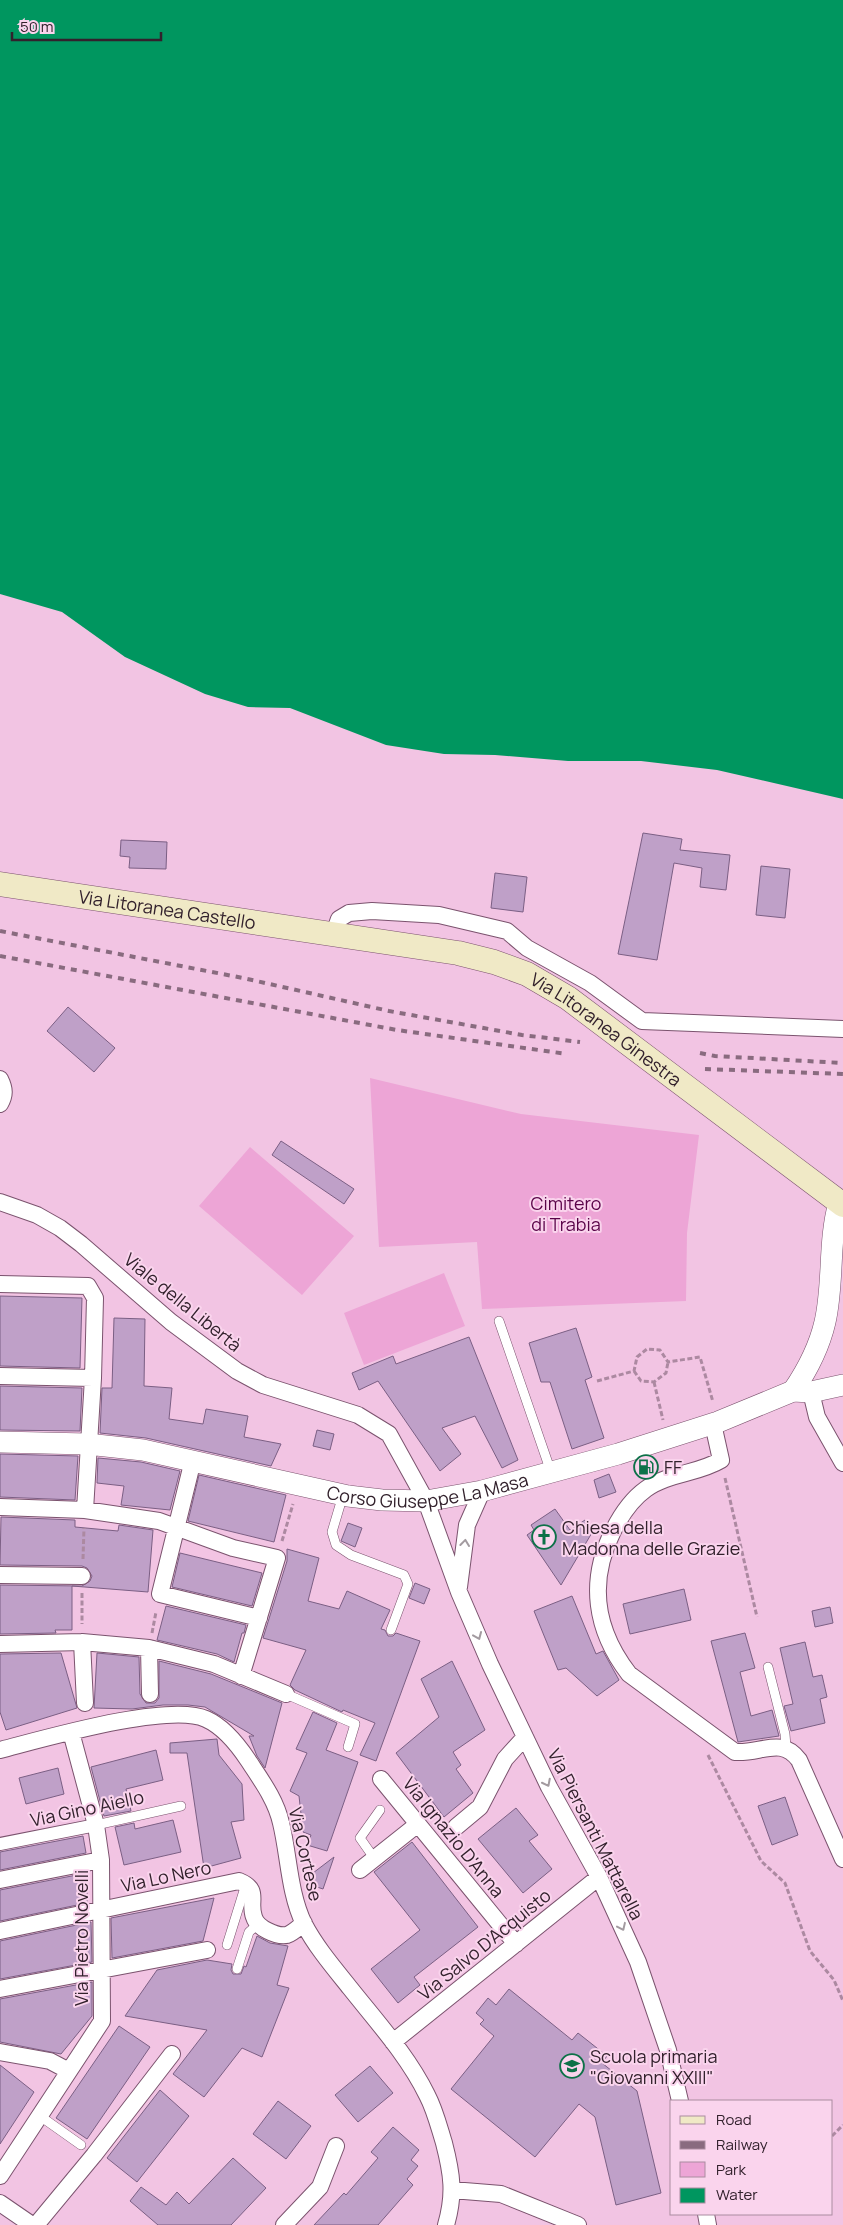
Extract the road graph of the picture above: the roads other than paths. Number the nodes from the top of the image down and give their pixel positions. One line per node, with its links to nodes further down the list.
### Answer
1 (0, 884): 2 (main road, Via Litoranea Castello)
2 (334, 933): 3 (street); 7 (main road, Via Litoranea Ginestra)
3 (843, 1029)
4 (0, 1079): 5 (street)
5 (0, 1104)
6 (0, 1202): 22 (street, Viale della Libertà)
7 (841, 1204): 13 (street)
8 (0, 1284): 11 (street)
9 (499, 1321): 19 (lane)
10 (0, 1376): 11 (street)
11 (93, 1378): 16 (street)
12 (843, 1385): 13 (street, Corso Giuseppe La Masa)
13 (802, 1392): 14 (street, Corso Giuseppe La Masa); 18 (street)
14 (716, 1423): 19 (street, Corso Giuseppe La Masa); 42 (street)
15 (0, 1442): 16 (street, Corso Giuseppe La Masa)
16 (87, 1444): 17 (street, Corso Giuseppe La Masa); 24 (street)
17 (193, 1460): 21 (street, Corso Giuseppe La Masa); 25 (street)
18 (843, 1463)
19 (552, 1472): 20 (street, Corso Giuseppe La Masa)
20 (482, 1491): 22 (street, Corso Giuseppe La Masa); 28 (street, one-way to 20)
21 (343, 1495): 22 (street, Corso Giuseppe La Masa); 30 (lane)
22 (426, 1501): 28 (street, Viale della Libertà)
23 (0, 1507): 24 (street)
24 (85, 1510): 25 (street)
25 (175, 1527): 29 (street); 29 (street)
26 (0, 1575): 27 (street)
27 (82, 1576)
28 (459, 1592): 40 (street, Via Piersanti Mattarella, one-way to 40)
29 (259, 1618): 35 (street)
30 (391, 1630)
31 (82, 1642): 32 (street); 33 (street); 38 (street)
32 (0, 1644)
33 (149, 1648): 35 (street); 36 (street)
34 (768, 1667): 42 (lane)
35 (240, 1676): 37 (street)
36 (150, 1694)
37 (286, 1694): 41 (lane)
38 (85, 1702)
39 (71, 1732): 43 (street, Via Cortese); 48 (street, Via Pietro Novelli); 59 (street, Via Cortese)
40 (525, 1737): 49 (street); 55 (street, Via Piersanti Mattarella, one-way to 55)
41 (348, 1747)
42 (786, 1747): 52 (street)
43 (0, 1750)
44 (381, 1779): 47 (street, Via Ignazio D'Anna)
45 (181, 1806): 48 (lane, Via Gino Aiello)
46 (380, 1810): 51 (lane)
47 (418, 1824): 51 (street); 62 (street, Via Ignazio D'Anna)
48 (96, 1825): 50 (street, Via Gino Aiello); 53 (street, Via Pietro Novelli)
49 (456, 1827)
50 (0, 1844)
51 (374, 1858): 54 (street)
52 (843, 1859)
53 (100, 1860): 56 (street); 58 (street, Via Pietro Novelli)
54 (360, 1870)
55 (599, 1877): 62 (street, Via Salvo D'Acquisto); 72 (street, Via Piersanti Mattarella, one-way to 72)
56 (0, 1880)
57 (246, 1884): 58 (street, Via Lo Nero); 60 (street); 63 (lane)
58 (101, 1911): 61 (street, Via Lo Nero); 65 (street, Via Pietro Novelli)
59 (304, 1923): 60 (street); 68 (street, Via Cortese)
60 (258, 1924): 66 (lane)
61 (0, 1931)
62 (516, 1944): 68 (street, Via Salvo D'Acquisto)
63 (227, 1945)
64 (207, 1950): 65 (street)
65 (102, 1969): 67 (street); 71 (street, Via Pietro Novelli)
66 (237, 1969)
67 (0, 1989)
68 (393, 2042): 77 (street, Via Cortese)
69 (0, 2052): 71 (street)
70 (172, 2054): 79 (street)
71 (69, 2071): 73 (street, Via Pietro Novelli)
72 (680, 2100)
73 (40, 2116): 74 (lane); 76 (street, Via Pietro Novelli)
74 (81, 2145)
75 (336, 2146): 80 (street)
76 (0, 2176)
77 (452, 2190): 81 (street, Via Cortese); 82 (street)
78 (0, 2203): 79 (street)
79 (34, 2225)
80 (284, 2225)
81 (446, 2225)
82 (578, 2225)

